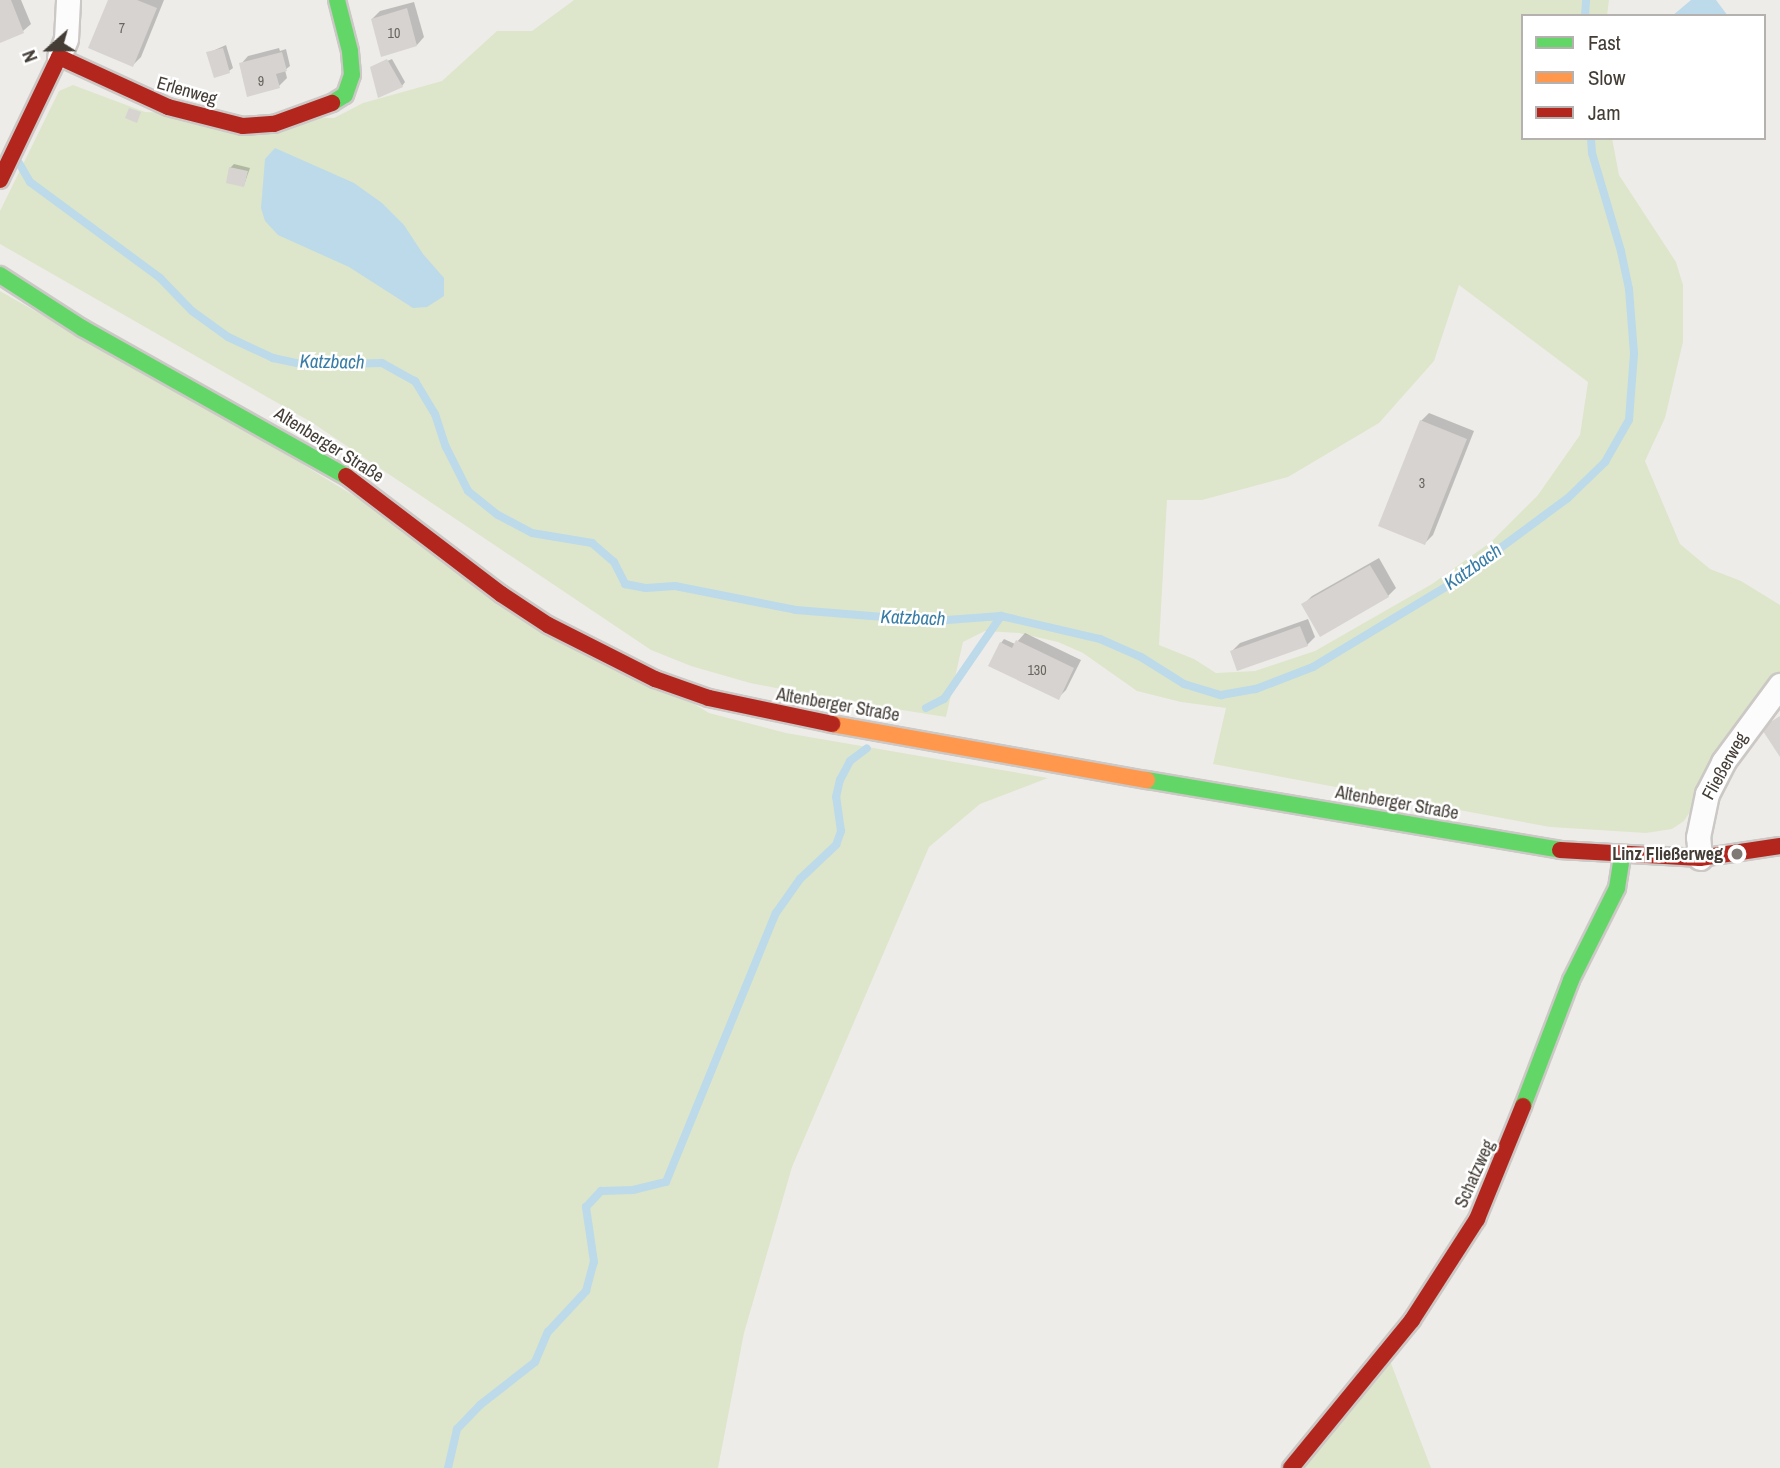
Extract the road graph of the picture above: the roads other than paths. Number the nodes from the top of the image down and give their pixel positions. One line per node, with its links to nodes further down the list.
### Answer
1 (68, 0): 3 (street)
2 (337, 0): 3 (street, Erlenweg)
3 (59, 57): 4 (street)
4 (3, 174)
5 (0, 275): 8 (street, Altenberger Straße)
6 (1780, 685): 9 (street, Fließerweg)
7 (1780, 846): 9 (street, Altenberger Straße)
8 (1622, 856): 9 (street, Altenberger Straße); 10 (street, Schatzweg)
9 (1700, 858)
10 (1291, 1468)

